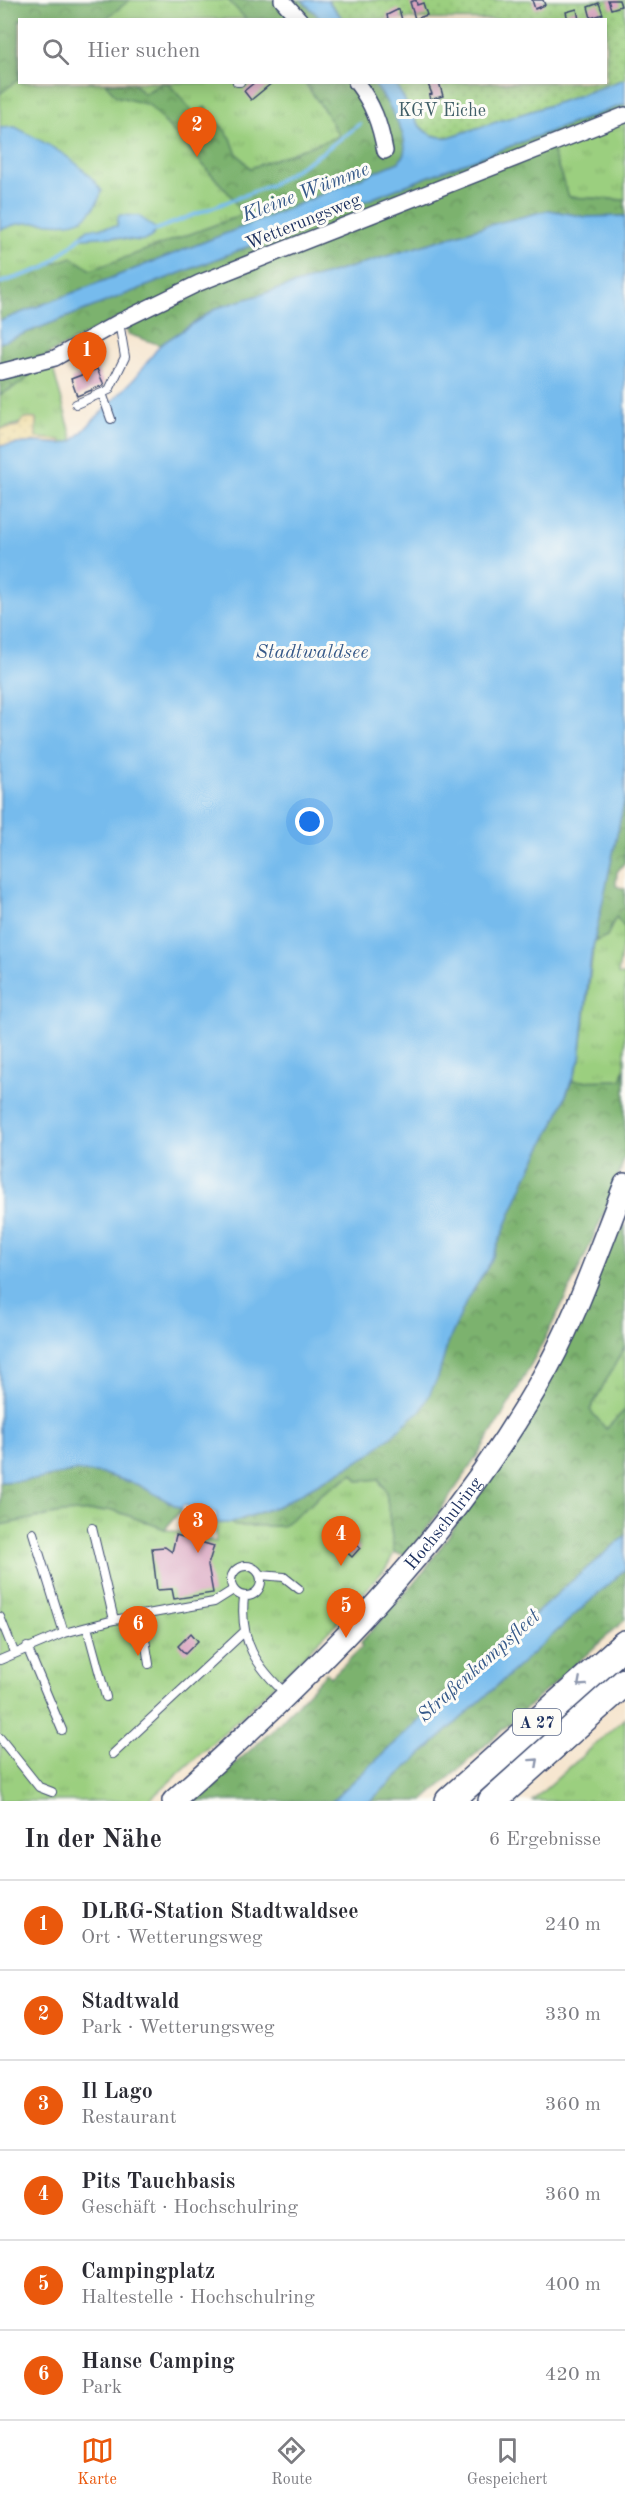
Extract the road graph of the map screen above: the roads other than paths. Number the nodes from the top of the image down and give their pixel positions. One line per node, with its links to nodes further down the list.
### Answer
1 (282, 0): 2 (street)
2 (298, 18)
3 (357, 84): 5 (street)
4 (625, 115): 6 (street, Wetterungsweg)
5 (385, 151)
6 (119, 322): 7 (street, Wetterungsweg); 8 (lane)
7 (0, 372)
8 (102, 393): 9 (lane); 10 (lane)
9 (76, 404)
10 (111, 419)
11 (625, 1184): 12 (street, Hochschulring)
12 (619, 1214): 31 (street, Hochschulring)
13 (92, 1528): 21 (lane)
14 (33, 1533): 24 (lane)
15 (260, 1575): 16 (lane); 17 (lane); 18 (lane)
16 (299, 1589)
17 (233, 1590): 18 (lane); 19 (lane)
18 (244, 1597): 23 (lane)
19 (141, 1615): 21 (lane); 29 (lane)
20 (0, 1617): 27 (lane)
21 (114, 1620): 22 (lane)
22 (87, 1627): 24 (lane); 32 (lane)
23 (244, 1632): 31 (lane); 35 (lane)
24 (64, 1633): 26 (lane)
25 (625, 1644): 38 (highway, A 27, one-way to 38)
26 (27, 1647): 27 (lane); 33 (lane)
27 (14, 1652): 28 (lane)
28 (0, 1660)
29 (149, 1664)
30 (625, 1682): 39 (highway, A 27, one-way to 30)
31 (288, 1696): 37 (street, Hochschulring)
32 (106, 1697)
33 (62, 1730)
34 (0, 1738): 36 (lane)
35 (113, 1754)
36 (52, 1792)
37 (173, 1801)
38 (449, 1801)
39 (492, 1801)

